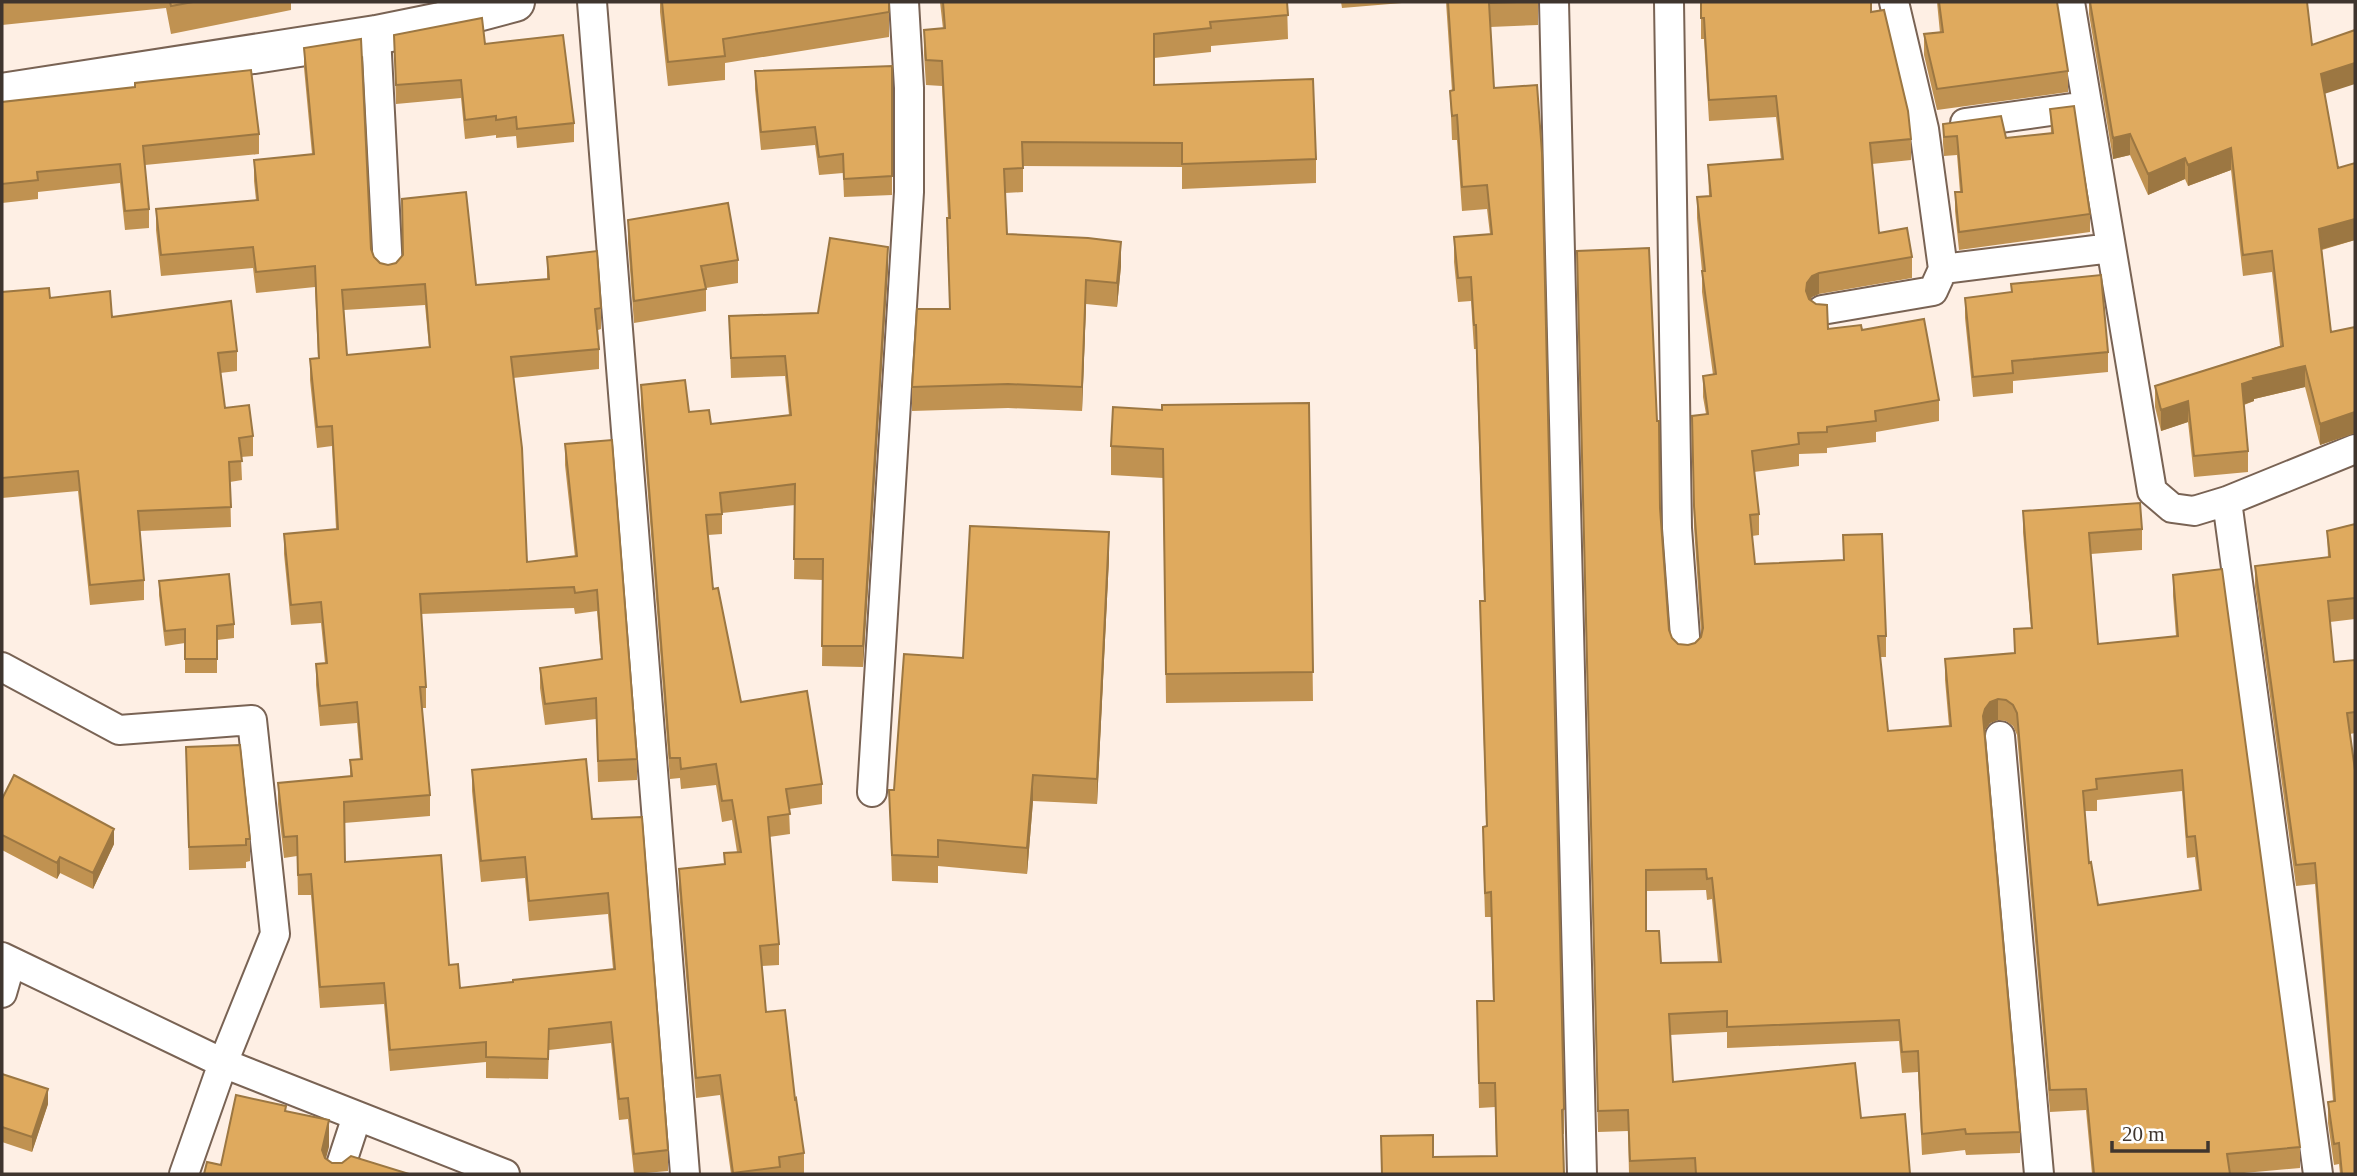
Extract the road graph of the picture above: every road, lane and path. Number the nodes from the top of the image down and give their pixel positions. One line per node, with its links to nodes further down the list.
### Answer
1 (514, 2): 8 (street)
2 (592, 2): 29 (street)
3 (904, 2): 21 (street)
4 (1555, 2): 30 (street)
5 (1669, 2): 18 (street)
6 (1894, 2): 11 (street)
7 (2070, 2): 10 (street)
8 (376, 35): 9 (street); 14 (street)
9 (2, 93)
10 (2086, 106): 11 (street); 12 (street)
11 (1924, 129): 13 (street)
12 (2111, 248): 13 (street); 17 (street)
13 (1942, 268): 15 (street)
14 (388, 270)
15 (1822, 310)
16 (2355, 449): 17 (street)
17 (2227, 501): 32 (street)
18 (1686, 650)
19 (2, 667): 24 (street)
20 (2000, 736): 31 (street)
21 (872, 792)
22 (7, 959): 23 (street); 24 (street)
23 (2, 993)
24 (223, 1063): 25 (street); 26 (street)
25 (357, 1116): 27 (street); 28 (street)
26 (184, 1174)
27 (338, 1174)
28 (505, 1174)
29 (685, 1174)
30 (1582, 1174)
31 (2039, 1174)
32 (2318, 1174)

